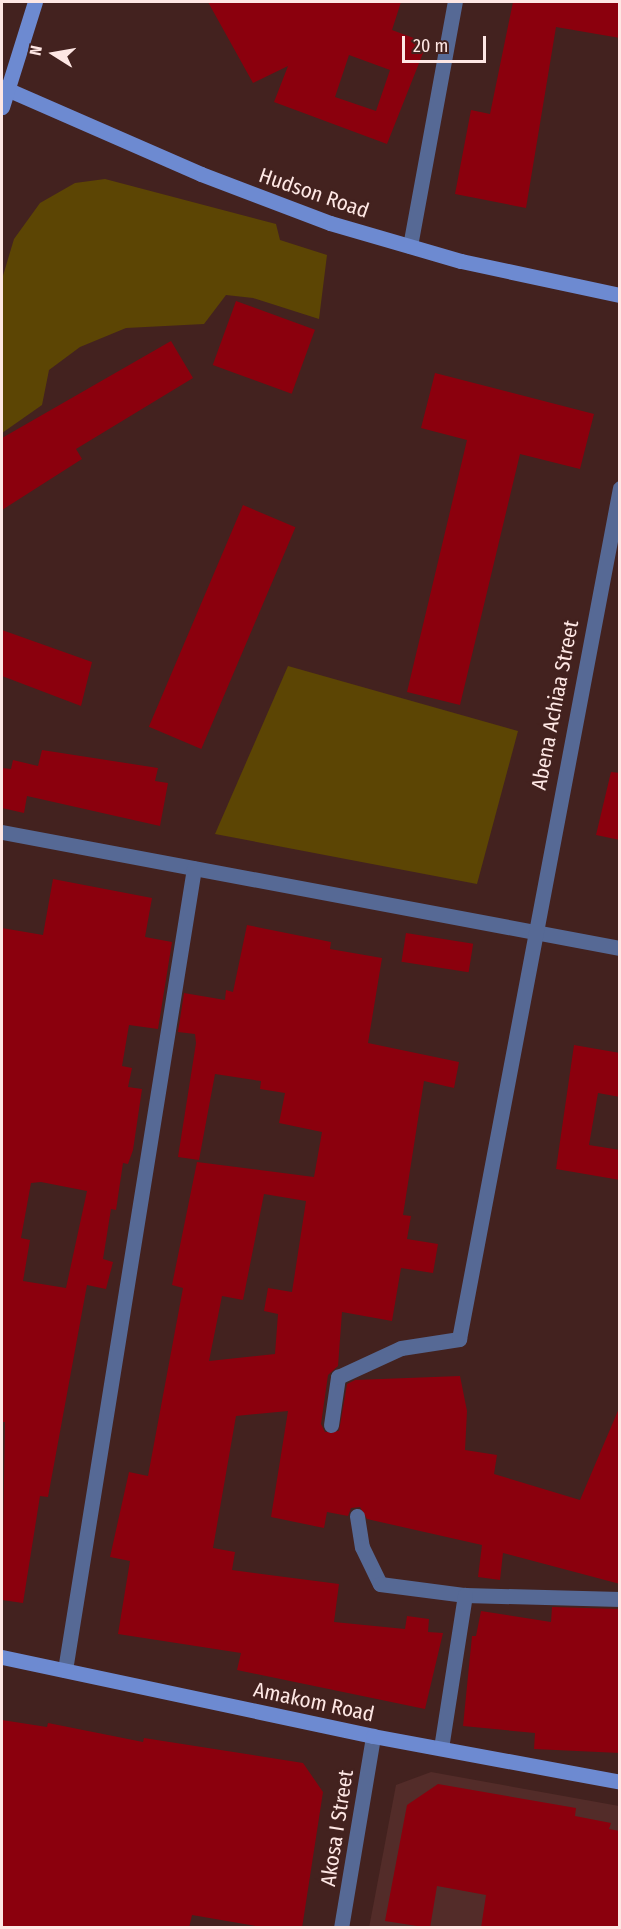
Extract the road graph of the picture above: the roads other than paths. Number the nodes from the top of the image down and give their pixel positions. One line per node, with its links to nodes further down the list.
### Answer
1 (35, 2): 3 (street)
2 (455, 2): 5 (street)
3 (4, 88): 4 (street); 5 (street, Hudson Road)
4 (2, 107)
5 (410, 246): 6 (street, Hudson Road)
6 (620, 295)
7 (620, 488): 10 (street, Abena Achiaa Street)
8 (2, 832): 9 (street)
9 (194, 868): 10 (street); 17 (street)
10 (533, 931): 11 (street); 12 (street, Abena Achiaa Street)
11 (620, 948)
12 (331, 1425)
13 (357, 1516): 14 (street)
14 (465, 1595): 15 (street); 19 (street)
15 (620, 1599)
16 (2, 1657): 17 (street, Amakom Road)
17 (64, 1670): 18 (street, Amakom Road)
18 (373, 1736): 19 (street, Amakom Road); 21 (street, Akosa I Street)
19 (441, 1748): 20 (street, Amakom Road)
20 (620, 1782)
21 (341, 1928)

